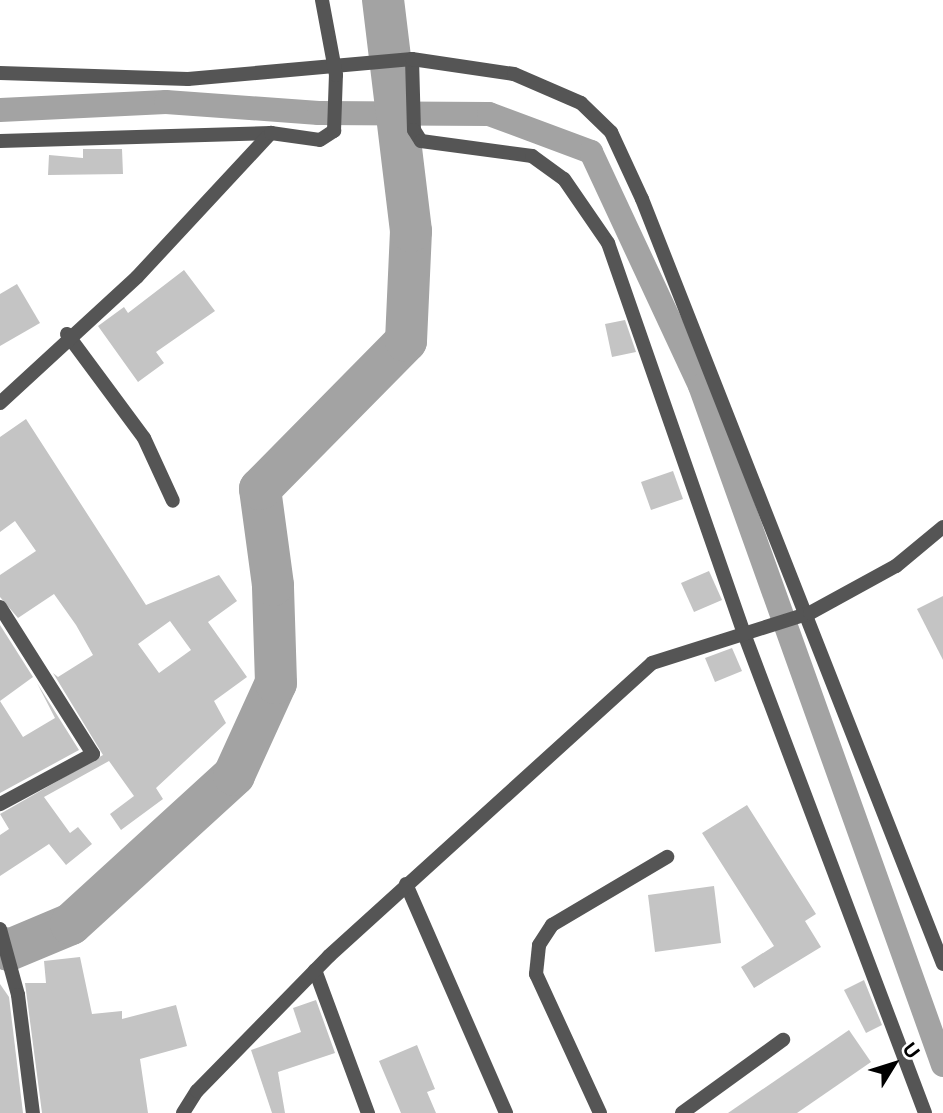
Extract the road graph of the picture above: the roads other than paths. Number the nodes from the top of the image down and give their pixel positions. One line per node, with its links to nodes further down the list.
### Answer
1 (322, 0): 3 (street)
2 (407, 60): 3 (street); 12 (street); 13 (street)
3 (335, 71): 4 (street); 5 (street)
4 (0, 73)
5 (271, 133): 6 (street); 7 (street)
6 (0, 141)
7 (68, 334): 8 (street); 9 (street)
8 (0, 403)
9 (173, 501)
10 (943, 527): 12 (street)
11 (0, 607): 14 (street)
12 (804, 614): 13 (street); 18 (street)
13 (743, 631): 16 (street); 27 (street)
14 (0, 804)
15 (667, 857): 25 (street)
16 (406, 884): 19 (street); 24 (street)
17 (0, 929): 21 (street)
18 (943, 964)
19 (315, 970): 22 (street); 23 (street)
20 (783, 1040): 26 (street)
21 (33, 1113)
22 (183, 1113)
23 (368, 1113)
24 (506, 1113)
25 (600, 1113)
26 (682, 1113)
27 (925, 1113)

